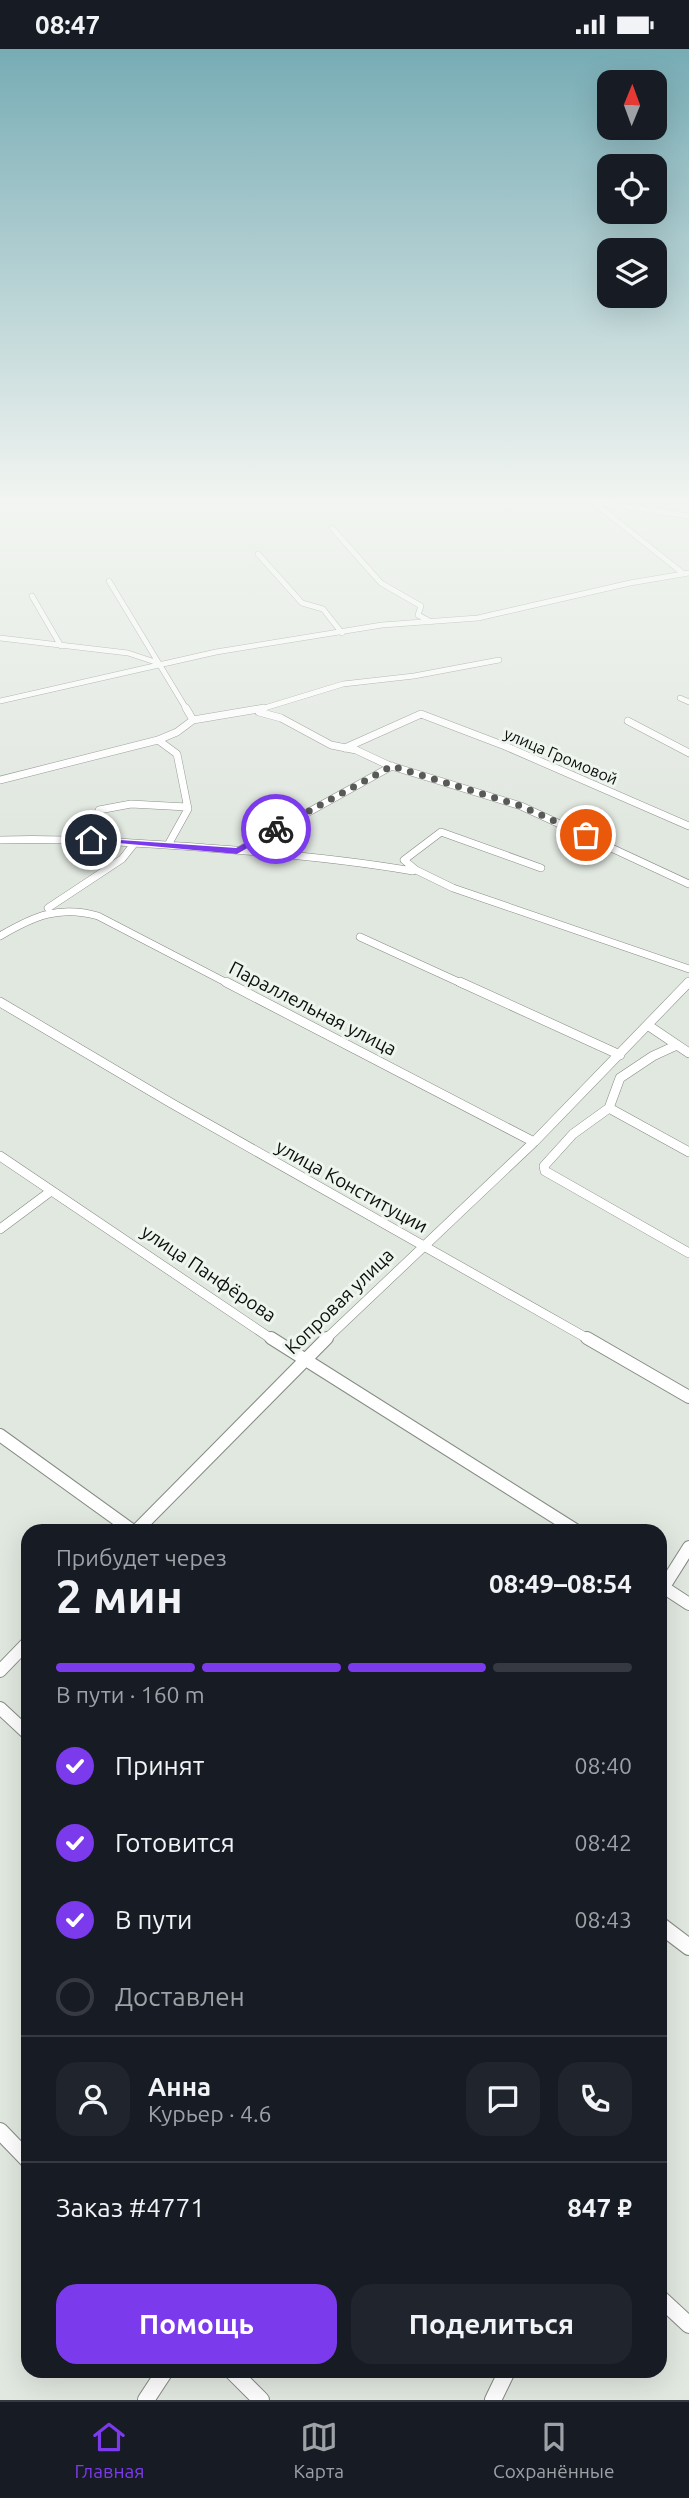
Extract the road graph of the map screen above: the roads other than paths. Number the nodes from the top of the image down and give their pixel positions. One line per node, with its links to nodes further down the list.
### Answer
1 (39, 608): 9 (street)
2 (126, 608): 11 (street)
3 (318, 608): 7 (street)
4 (420, 608): 6 (street)
5 (527, 608): 6 (street)
6 (431, 623): 7 (street)
7 (342, 633): 11 (street)
8 (0, 638): 9 (street)
9 (61, 646): 11 (street)
10 (499, 660): 15 (street)
11 (162, 665): 13 (street); 16 (street)
12 (680, 698): 14 (street)
13 (0, 701)
14 (689, 702)
15 (255, 711): 16 (street); 19 (street)
16 (193, 720): 18 (street)
17 (628, 721): 20 (street)
18 (158, 740): 22 (street); 23 (street)
19 (345, 748): 21 (street); 24 (street, улица Громовой)
20 (689, 753)
21 (390, 765): 29 (street); 32 (street)
22 (0, 780)
23 (187, 807): 26 (street); 28 (street)
24 (689, 826)
25 (0, 840): 26 (street)
26 (91, 840): 27 (street)
27 (134, 844): 28 (street); 33 (street)
28 (168, 845): 29 (street)
29 (237, 851): 31 (street)
30 (541, 869): 31 (street)
31 (414, 871): 36 (street)
32 (689, 884)
33 (36, 915): 34 (street); 44 (street, Параллельная улица)
34 (0, 936)
35 (360, 937): 42 (street)
36 (689, 969)
37 (689, 982): 39 (street, Копровая улица)
38 (0, 1002): 49 (street, улица Конституции)
39 (649, 1026): 40 (street); 42 (street, Копровая улица)
40 (677, 1045): 41 (street); 43 (street)
41 (689, 1053)
42 (620, 1055): 44 (street, Копровая улица)
43 (609, 1108): 45 (street); 50 (street)
44 (534, 1142): 49 (street, Копровая улица)
45 (689, 1152)
46 (0, 1156): 47 (street, улица Панфёрова)
47 (51, 1191): 48 (street); 51 (street, улица Панфёрова)
48 (0, 1229)
49 (424, 1246): 51 (street, Копровая улица); 52 (street, улица Конституции)
50 (689, 1253)
51 (305, 1361): 55 (street, Копровая улица); 56 (street, улица Панфёрова)
52 (689, 1397)
53 (0, 1434): 54 (street)
54 (124, 1524)
55 (141, 1524)
56 (566, 1524)
57 (689, 1547): 58 (street)
58 (667, 1579)
59 (667, 1591): 60 (street)
60 (689, 1604)
61 (21, 1649): 62 (street)
62 (0, 1671)
63 (0, 1708): 64 (street)
64 (21, 1728)
65 (667, 1930): 66 (street)
66 (689, 1947)
67 (0, 2131): 68 (street)
68 (21, 2153)
69 (667, 2305): 70 (street)
70 (689, 2325)
71 (160, 2378): 74 (street)
72 (239, 2378): 75 (street)
73 (504, 2378): 76 (street)
74 (146, 2400)
75 (261, 2400)
76 (493, 2400)

